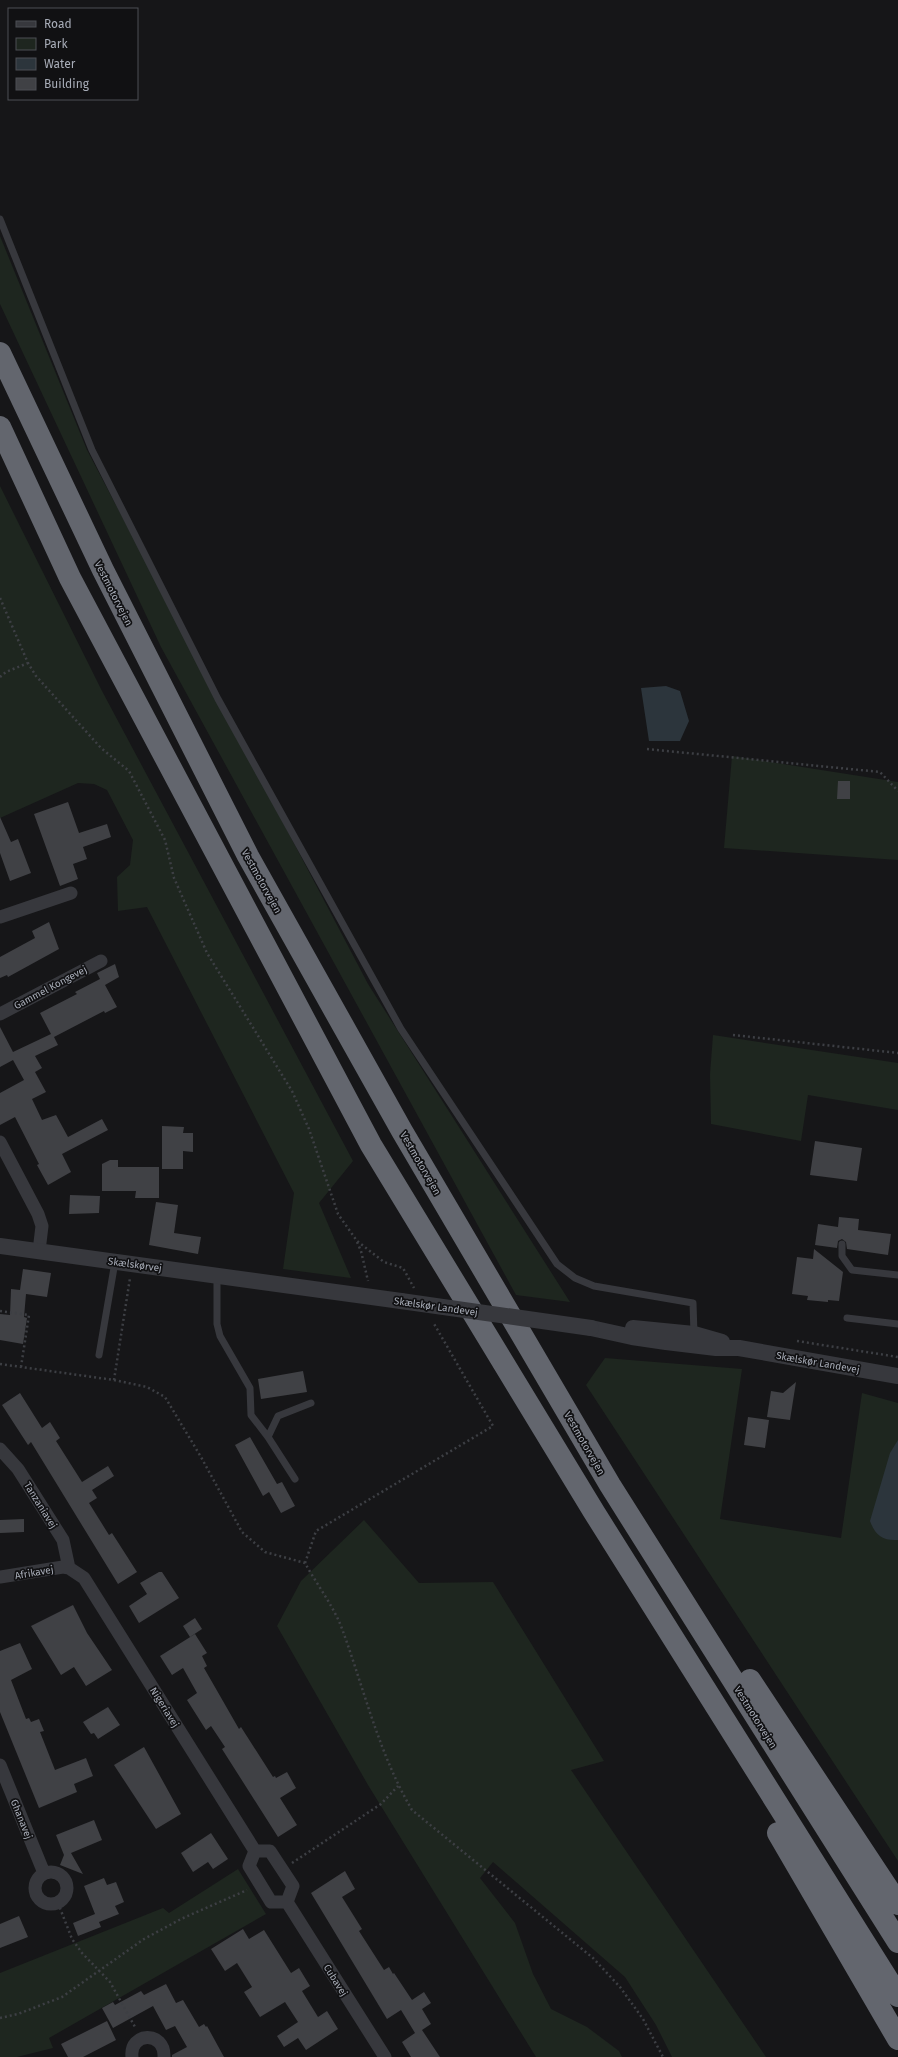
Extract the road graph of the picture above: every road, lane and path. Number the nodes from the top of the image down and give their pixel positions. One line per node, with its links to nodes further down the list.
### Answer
1 (0, 219): 31 (lane)
2 (0, 353): 39 (highway, Vestmotorvejen)
3 (0, 427): 45 (highway)
4 (0, 598): 5 (path)
5 (28, 663): 6 (path); 16 (path)
6 (0, 677)
7 (647, 749): 8 (path)
8 (898, 792)
9 (71, 893): 10 (street)
10 (0, 918)
11 (101, 961): 12 (street, Gammel Kongevej)
12 (0, 1014)
13 (733, 1035): 14 (path)
14 (898, 1053)
15 (0, 1142): 19 (street)
16 (357, 1241): 24 (path); 25 (path)
17 (842, 1244): 22 (lane)
18 (0, 1246): 19 (street, Skælskørvej)
19 (39, 1251): 20 (street, Skælskørvej)
20 (115, 1262): 21 (street, Skælskørvej); 33 (lane)
21 (217, 1275): 23 (street, Skælskørvej); 38 (lane)
22 (898, 1275)
23 (269, 1282): 25 (street, Skælskør Landevej)
24 (415, 1289)
25 (368, 1295): 30 (street, Skælskør Landevej, bridge)
26 (0, 1311): 34 (path)
27 (430, 1316): 42 (path)
28 (847, 1318): 29 (lane)
29 (898, 1324)
30 (597, 1329): 31 (street, Skælskør Landevej); 32 (street, Skælskør Landevej)
31 (694, 1334): 32 (street, Skælskør Landevej)
32 (739, 1348): 35 (street, Skælskør Landevej)
33 (99, 1355)
34 (21, 1367)
35 (898, 1376)
36 (114, 1380): 42 (path)
37 (311, 1403): 38 (lane)
38 (268, 1437): 41 (lane)
39 (582, 1438): 54 (highway); 55 (highway, Vestmotorvejen)
40 (0, 1449): 43 (street, Tanzaniavej)
41 (295, 1479)
42 (304, 1563): 47 (path)
43 (69, 1568): 44 (street, Afrikavej); 48 (street, Nigeriavej)
44 (0, 1578)
45 (692, 1667): 57 (highway); 60 (highway)
46 (0, 1765): 50 (street, Ghanavej)
47 (398, 1786): 49 (path); 64 (path)
48 (255, 1850): 49 (street); 51 (street)
49 (283, 1869): 52 (street)
50 (44, 1873): 53 (street); 53 (street)
51 (259, 1884): 52 (street); 56 (path)
52 (287, 1902): 63 (street, Cubavej)
53 (58, 1903): 56 (path)
54 (898, 1904)
55 (898, 1942)
56 (100, 1972): 58 (path); 59 (path)
57 (898, 1996)
58 (0, 2018)
59 (141, 2038): 61 (street); 62 (street)
60 (898, 2039)
61 (132, 2057)
62 (164, 2057)
63 (385, 2057)
64 (663, 2057)

